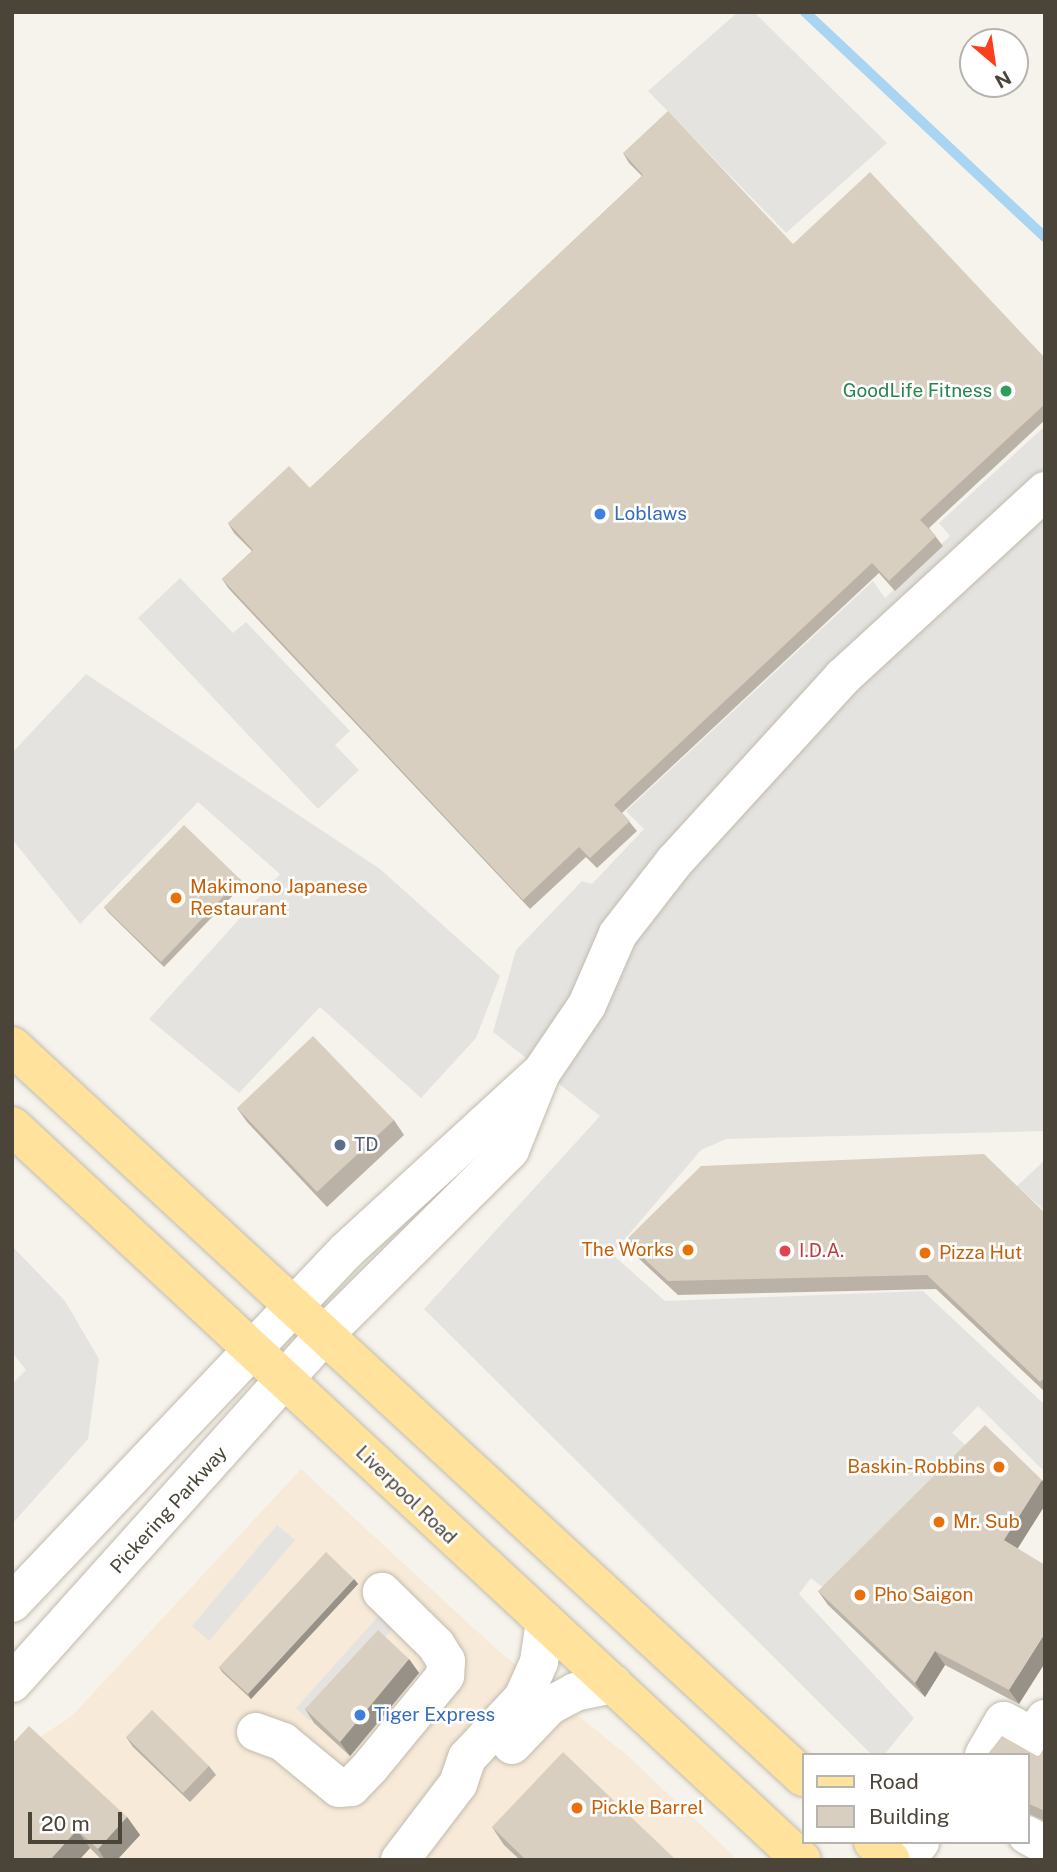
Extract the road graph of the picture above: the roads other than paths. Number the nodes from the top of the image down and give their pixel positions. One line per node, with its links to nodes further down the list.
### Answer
1 (1045, 491): 3 (street)
2 (12, 1046): 5 (main road)
3 (541, 1073): 5 (street); 6 (street, Pickering Parkway)
4 (12, 1126): 7 (main road, Liverpool Road)
5 (294, 1304): 6 (main road); 7 (street)
6 (324, 1335): 8 (street, Pickering Parkway); 17 (main road)
7 (252, 1350): 8 (main road, Liverpool Road); 10 (street)
8 (285, 1378): 11 (main road, Liverpool Road); 12 (street, Pickering Parkway)
9 (383, 1592): 15 (street)
10 (12, 1603)
11 (545, 1621): 13 (main road, Liverpool Road); 18 (street)
12 (12, 1683)
13 (613, 1684): 18 (street); 24 (main road, Liverpool Road)
14 (1045, 1719): 16 (street)
15 (256, 1732)
16 (985, 1753)
17 (802, 1776)
18 (458, 1784): 23 (street)
19 (1029, 1836): 22 (street)
20 (875, 1844): 25 (main road)
21 (918, 1844): 26 (street)
22 (1045, 1845)
23 (400, 1860)
24 (802, 1860)
25 (891, 1860)
26 (904, 1860)

